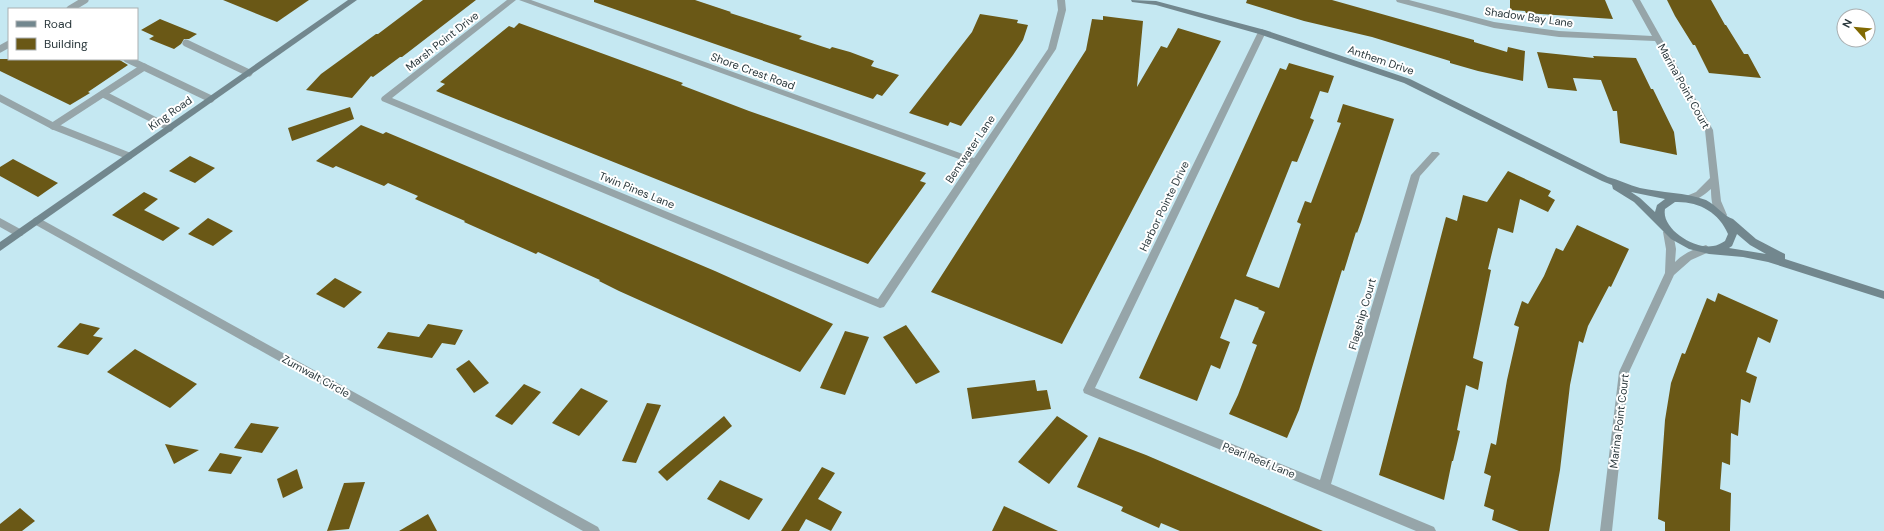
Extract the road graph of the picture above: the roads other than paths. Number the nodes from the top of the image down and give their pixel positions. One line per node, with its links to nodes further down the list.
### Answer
1 (85, 0): 9 (lane)
2 (353, 0): 15 (street, King Road)
3 (512, 0): 19 (street, Marsh Point Drive)
4 (523, 0): 24 (street, Shore Crest Road)
5 (1061, 0): 24 (street, Bentwater Lane)
6 (1135, 0): 10 (street, Anthem Drive)
7 (1400, 0): 11 (street, Shadow Bay Lane)
8 (1636, 0): 11 (street, Marina Point Court)
9 (72, 8)
10 (1262, 32): 25 (street, Anthem Drive); 39 (street, Harbor Pointe Drive)
11 (1658, 39): 26 (street, Marina Point Court)
12 (186, 43): 15 (lane)
13 (129, 60): 14 (lane)
14 (144, 67): 16 (lane); 18 (lane)
15 (249, 73): 18 (street, King Road)
16 (102, 94): 20 (lane); 21 (lane)
17 (0, 98): 20 (lane)
18 (211, 99): 21 (street, King Road)
19 (385, 100): 38 (street, Twin Pines Lane)
20 (53, 126): 23 (lane)
21 (170, 128): 23 (street, King Road)
22 (1435, 154): 40 (street, Flagship Court)
23 (129, 156): 29 (street, King Road)
24 (976, 162): 38 (street, Bentwater Lane)
25 (1605, 179): 27 (street, Anthem Drive); 31 (street, Anthem Drive)
26 (1715, 179): 27 (street); 28 (street, Marina Point Court)
27 (1682, 198): 28 (street, Anthem Drive); 31 (street)
28 (1725, 218): 34 (street); 35 (street)
29 (37, 221): 32 (street, King Road); 41 (street, Zumwalt Circle)
30 (0, 222): 32 (street)
31 (1665, 229): 34 (street, Anthem Drive); 36 (street, Marina Point Court)
32 (19, 233): 33 (street, King Road)
33 (0, 247)
34 (1710, 250): 35 (street); 36 (street, Marina Point Court)
35 (1798, 266): 37 (street)
36 (1670, 273): 43 (street, Marina Point Court)
37 (1884, 295)
38 (880, 304)
39 (1088, 390): 40 (street, Pearl Reef Lane)
40 (1324, 487): 42 (street, Pearl Reef Lane)
41 (594, 531)
42 (1430, 531)
43 (1606, 531)

